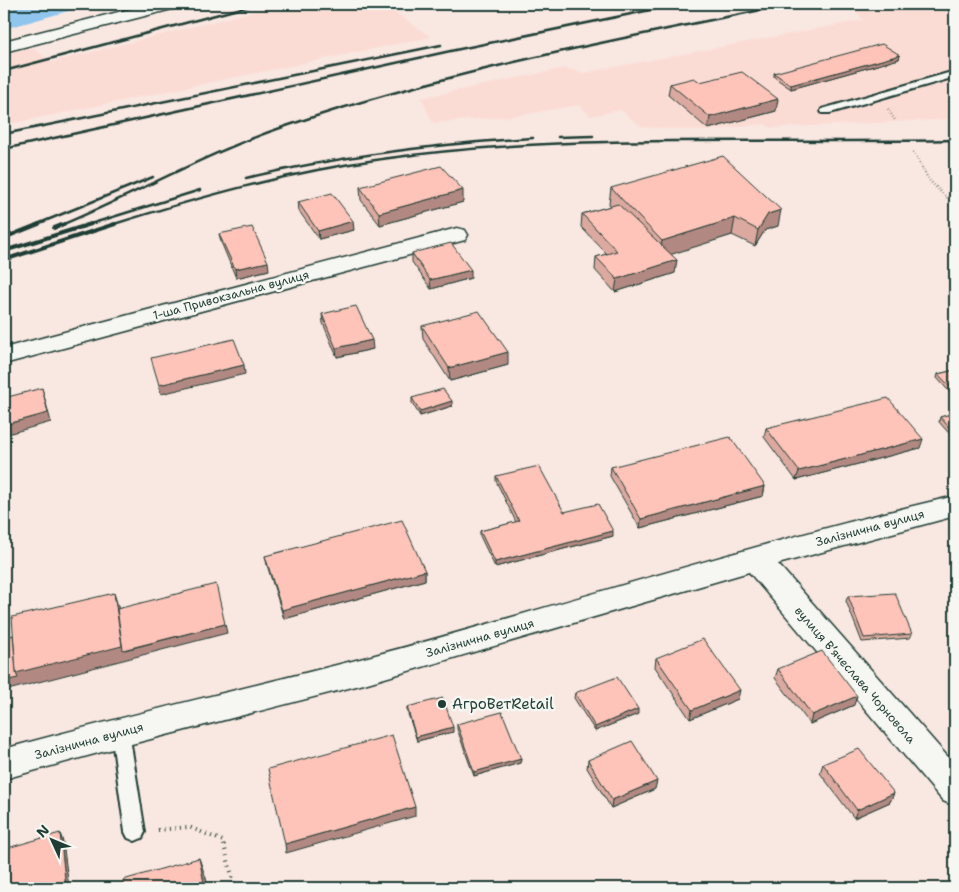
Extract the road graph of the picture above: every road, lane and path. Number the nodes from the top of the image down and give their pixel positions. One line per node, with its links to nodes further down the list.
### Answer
1 (170, 4): 2 (street)
2 (4, 47)
3 (955, 74): 4 (lane)
4 (826, 111)
5 (913, 152): 6 (path)
6 (955, 206)
7 (457, 235): 8 (street, 1-ша Привокзальна вулиця)
8 (4, 356)
9 (955, 506): 10 (street, Залізнична вулиця)
10 (756, 559): 11 (street, Залізнична вулиця); 13 (street, вулиця Вʼячеслава Чорновола)
11 (120, 732): 12 (street, Залізнична вулиця); 14 (lane)
12 (4, 764)
13 (955, 790)
14 (135, 832): 15 (path)
15 (234, 888)

